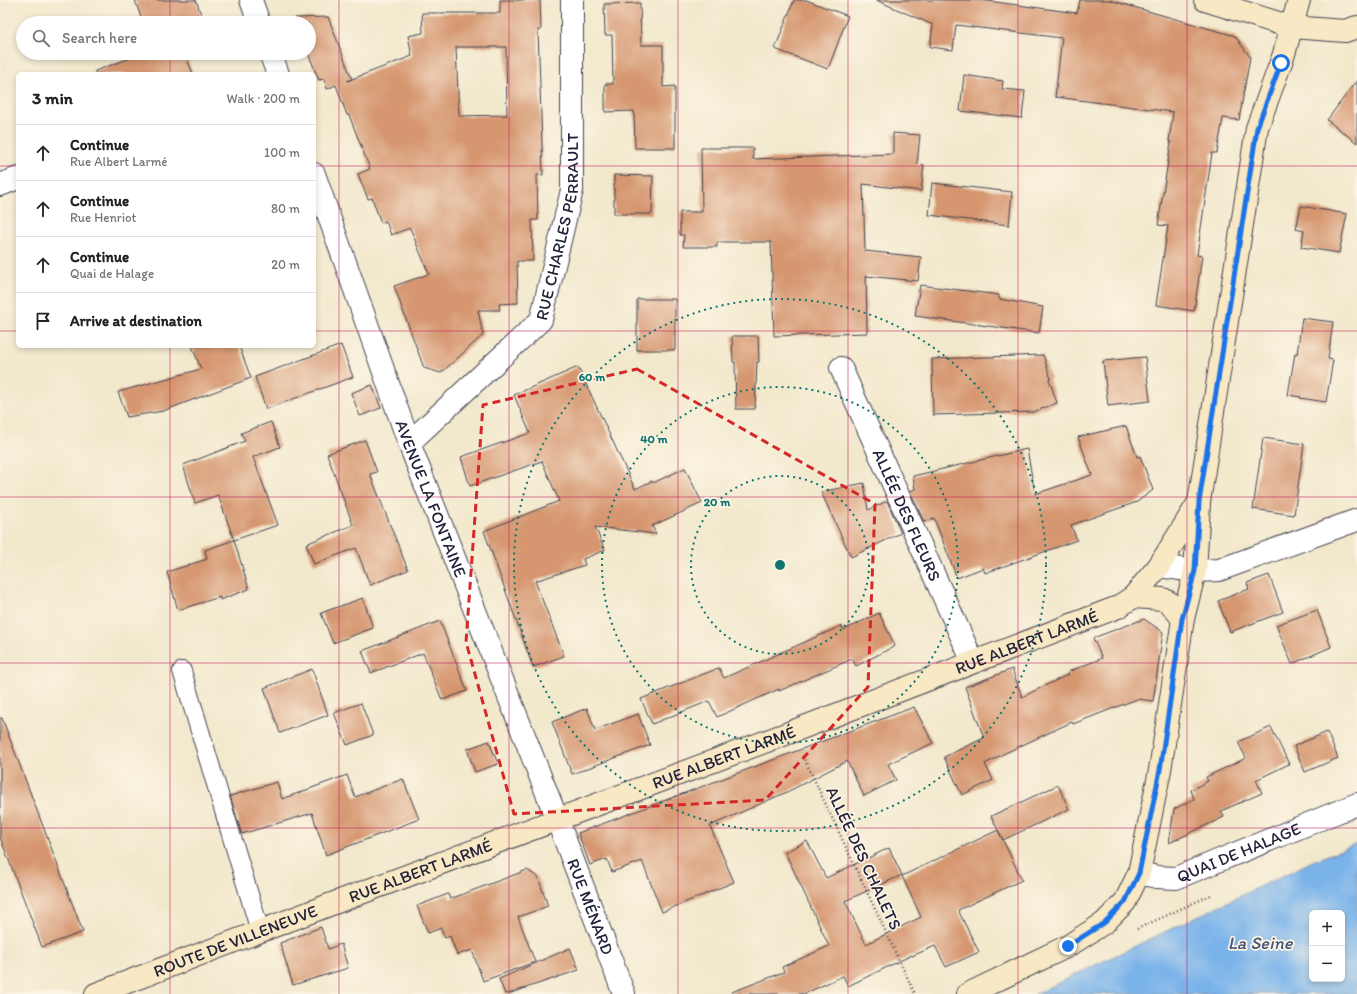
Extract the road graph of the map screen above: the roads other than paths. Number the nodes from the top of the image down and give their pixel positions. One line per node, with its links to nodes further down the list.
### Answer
1 (250, 0): 5 (street)
2 (572, 0): 14 (street, RUE CHARLES PERRAULT)
3 (1205, 0): 6 (main road)
4 (1299, 0): 6 (main road, RUE ALBERT LARMÉ)
5 (256, 16)
6 (1291, 27): 7 (main road); 15 (main road, RUE ALBERT LARMÉ)
7 (1357, 27)
8 (273, 60): 9 (street)
9 (277, 72)
10 (16, 179): 12 (street)
11 (316, 180): 14 (street, AVENUE LA FONTAINE)
12 (0, 185)
13 (841, 368): 21 (street, ALLÉE DES FLEURS)
14 (409, 443): 24 (street, AVENUE LA FONTAINE)
15 (1199, 502): 17 (main road, RUE ALBERT LARMÉ); 18 (main road)
16 (1357, 520): 18 (street)
17 (1159, 566): 18 (street); 19 (main road, RUE ALBERT LARMÉ)
18 (1195, 571): 20 (main road)
19 (1133, 597): 20 (main road); 21 (main road, RUE ALBERT LARMÉ)
20 (1182, 619): 25 (main road)
21 (972, 662): 24 (main road, RUE ALBERT LARMÉ)
22 (182, 671): 27 (lane)
23 (1357, 804): 25 (street, QUAI DE HALAGE)
24 (558, 819): 26 (main road, RUE ALBERT LARMÉ); 29 (street, RUE MÉNARD)
25 (1139, 873): 30 (main road)
26 (329, 904): 27 (main road, ROUTE DE VILLENEUVE)
27 (260, 931): 28 (main road, ROUTE DE VILLENEUVE)
28 (96, 994)
29 (624, 994)
30 (968, 994)

